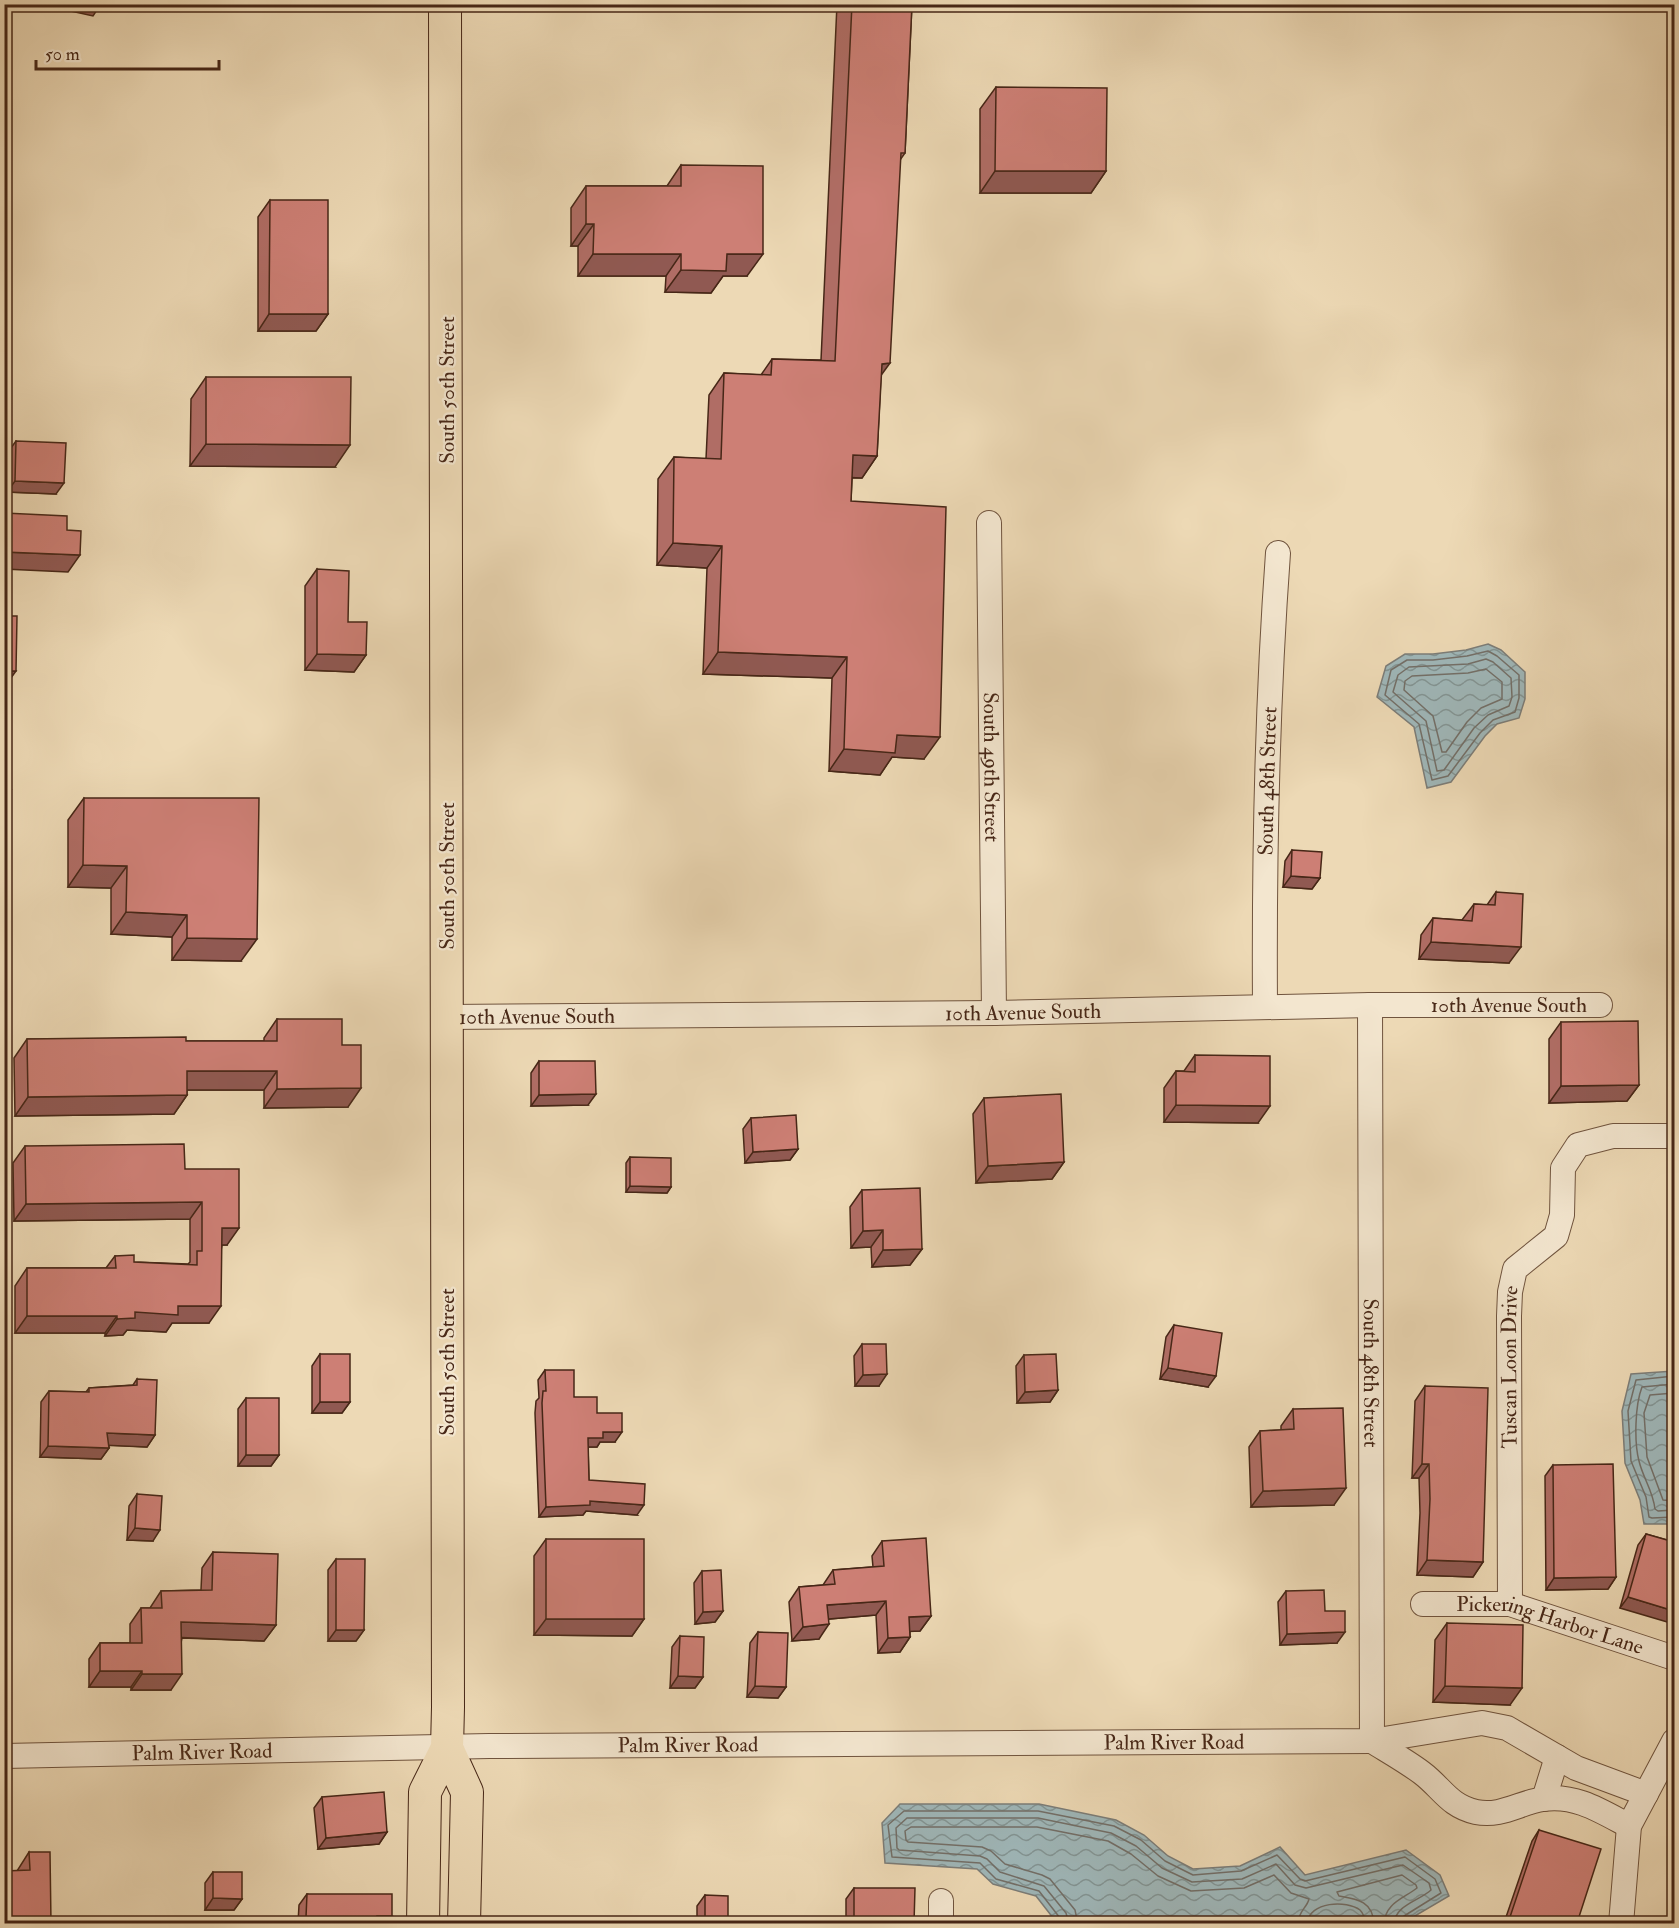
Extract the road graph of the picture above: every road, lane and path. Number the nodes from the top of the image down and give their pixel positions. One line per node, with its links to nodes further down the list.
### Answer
1 (446, 4): 8 (main road, South 50th Street)
2 (989, 523): 7 (street, South 49th Street)
3 (1278, 552): 6 (street, South 48th Street)
4 (1370, 1005): 5 (street, 10th Avenue South); 6 (street, 10th Avenue South); 13 (street, South 48th Street)
5 (1600, 1005)
6 (1266, 1008): 7 (street, 10th Avenue South)
7 (994, 1013): 8 (street, 10th Avenue South)
8 (447, 1017): 15 (main road, South 50th Street)
9 (1674, 1136): 11 (street, Tuscan Loon Drive)
10 (1423, 1604): 11 (street, Pickering Harbor Lane)
11 (1510, 1604): 12 (street, Pickering Harbor Lane)
12 (1674, 1658)
13 (1372, 1741): 15 (street, Palm River Road); 17 (street, Palm River Road); 19 (street)
14 (1674, 1741): 18 (street)
15 (447, 1748): 16 (street, Palm River Road); 21 (main road, South 50th Street); 22 (main road, South 50th Street)
16 (4, 1756)
17 (1557, 1757): 18 (street, Palm River Road); 19 (street)
18 (1646, 1794): 20 (street)
19 (1544, 1799): 20 (street)
20 (1629, 1826): 23 (street)
21 (423, 1923)
22 (464, 1923)
23 (1621, 1923)

